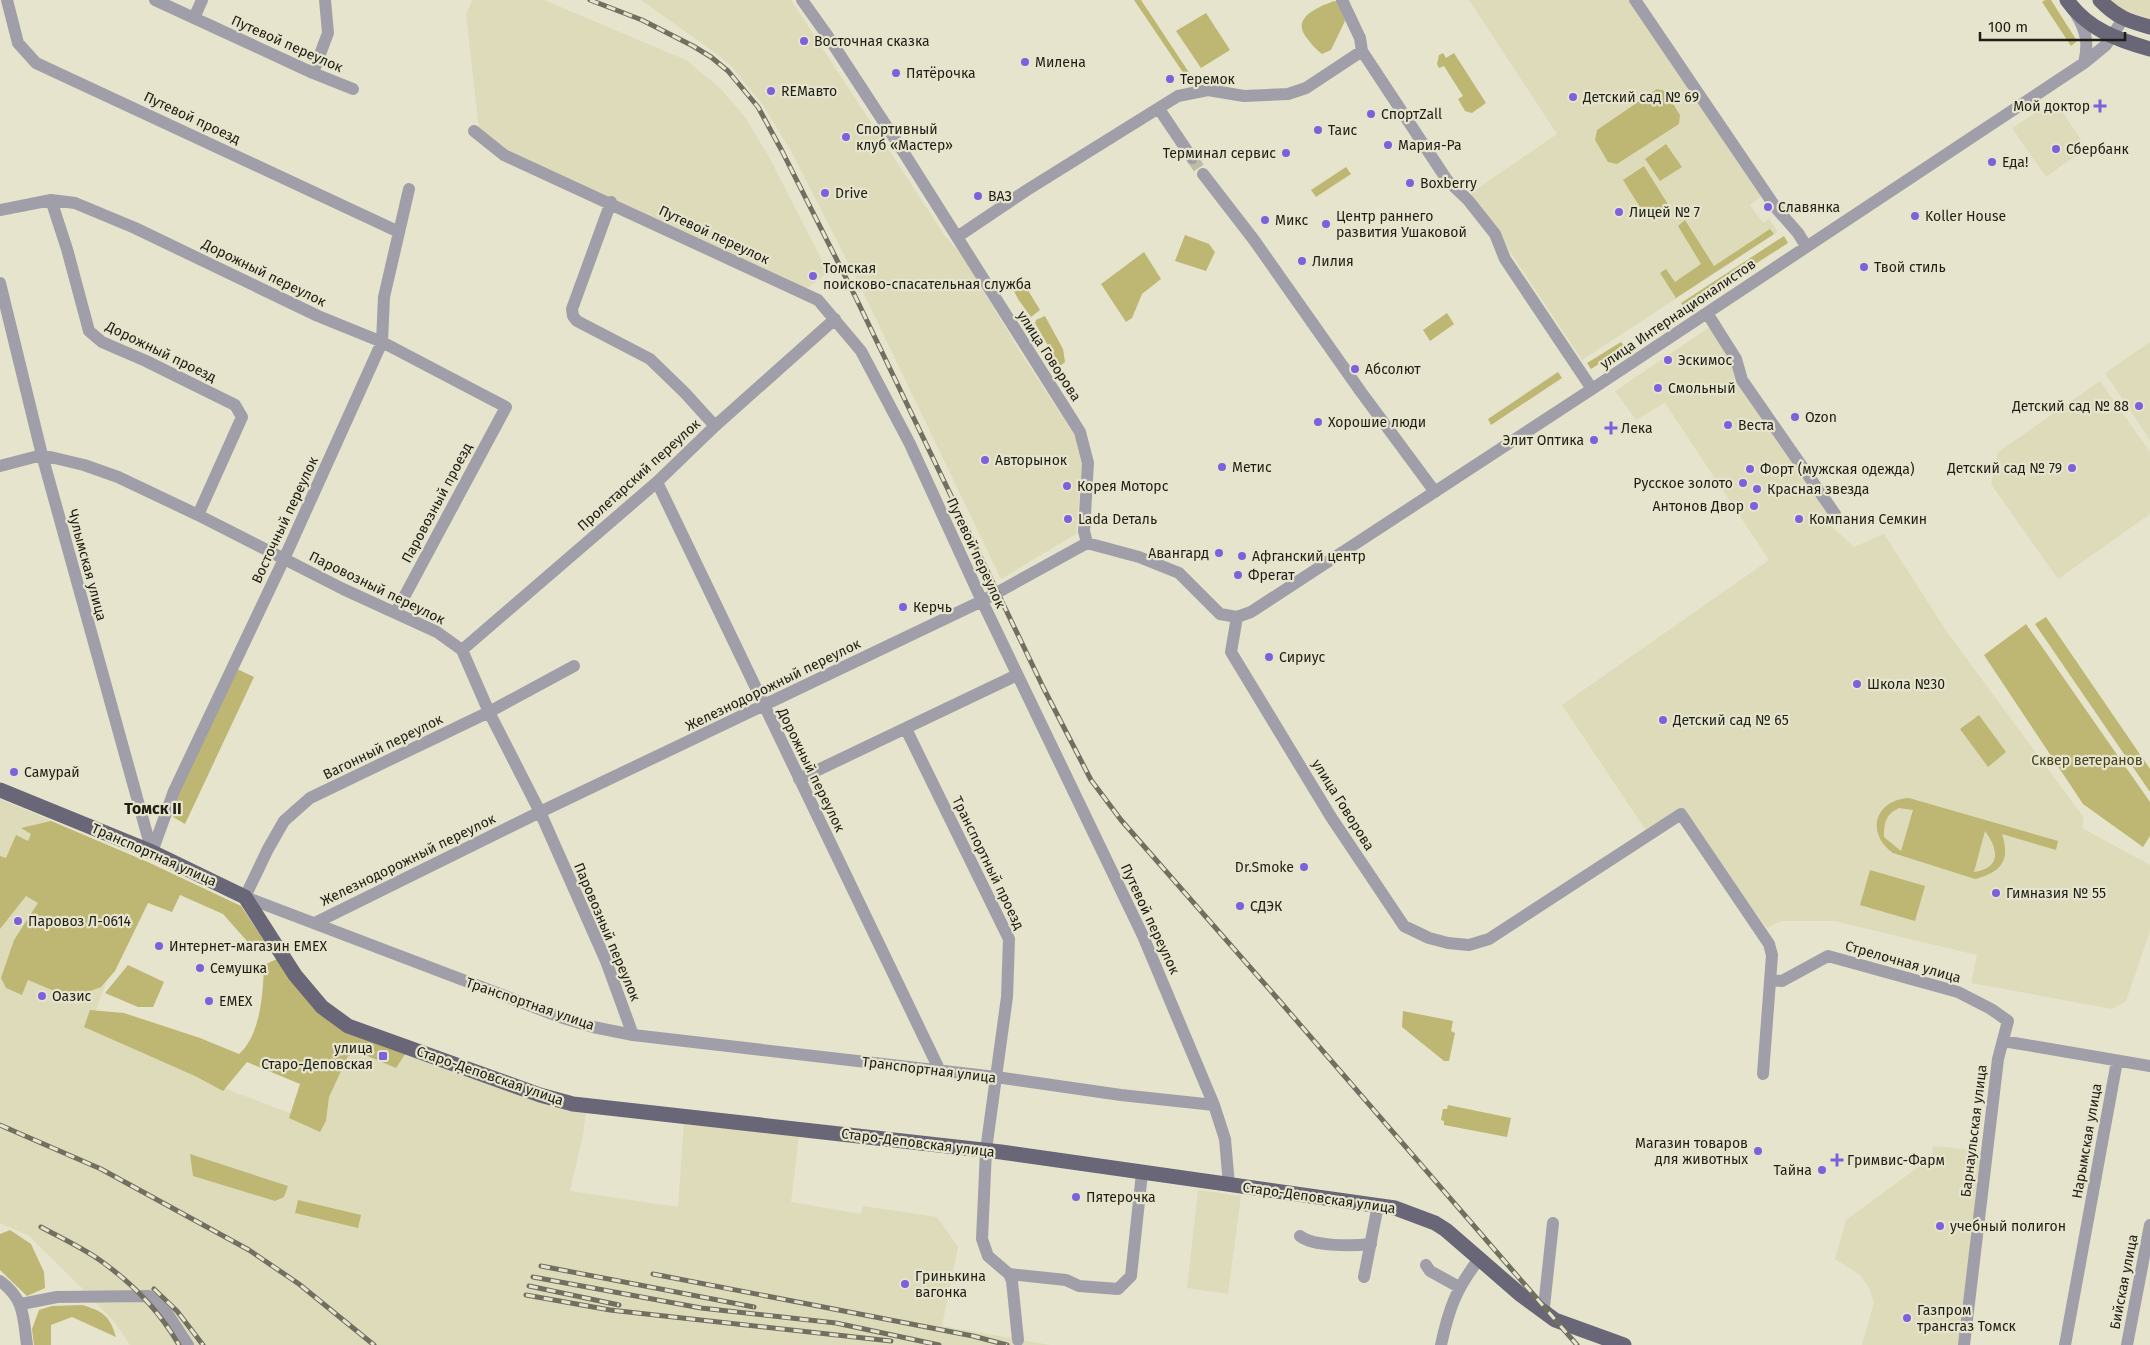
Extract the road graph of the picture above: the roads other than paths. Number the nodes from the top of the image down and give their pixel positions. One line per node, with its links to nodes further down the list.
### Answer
1 (7, 0): 27 (street, Путевой проезд)
2 (155, 0): 10 (street, Путевой переулок)
3 (202, 0): 10 (street)
4 (325, 0): 17 (street)
5 (802, 0): 28 (street, улица Говорова)
6 (1342, 0): 15 (street)
7 (1635, 0): 29 (street)
8 (2100, 0): 11 (main road)
9 (2071, 6): 13 (main road); 16 (street)
10 (194, 18): 17 (street, Путевой переулок)
11 (2123, 19): 12 (main road); 13 (street, улица Интернационалистов)
12 (2150, 27)
13 (2113, 38): 14 (main road); 16 (street, улица Интернационалистов)
14 (2150, 49)
15 (1362, 51): 19 (street); 34 (street)
16 (2084, 63): 29 (street, улица Интернационалистов)
17 (313, 73): 18 (street, Путевой переулок)
18 (353, 89)
19 (1159, 109): 21 (street); 28 (street)
20 (474, 130): 25 (street, Путевой переулок)
21 (1192, 158)
22 (1203, 174): 40 (street)
23 (409, 189): 27 (street, Восточный переулок)
24 (51, 200): 26 (street, Дорожный переулок); 33 (street, Дорожный переулок); 42 (street, Дорожный проезд)
25 (611, 202): 32 (street, Путевой переулок); 36 (street)
26 (0, 210)
27 (399, 232): 33 (street, Восточный переулок)
28 (957, 237): 43 (street, улица Говорова)
29 (1806, 246): 31 (street, улица Интернационалистов)
30 (0, 283): 37 (street, Чулымская улица)
31 (1707, 312): 34 (street, улица Интернационалистов); 41 (street)
32 (835, 319): 36 (street, Пролетарский переулок); 45 (street, Путевой переулок)
33 (382, 342): 35 (street, Дорожный переулок); 44 (street, Восточный переулок)
34 (1592, 389): 40 (street, улица Интернационалистов)
35 (506, 407): 46 (street, Паровозный проезд)
36 (715, 426): 39 (street, Пролетарский переулок)
37 (42, 455): 38 (street, Паровозный переулок); 42 (street, Паровозный переулок); 57 (street, Чулымская улица)
38 (0, 466)
39 (656, 482): 48 (street, Пролетарский переулок); 51 (street, Дорожный переулок)
40 (1435, 492): 47 (street, улица Интернационалистов)
41 (1835, 514)
42 (198, 515): 44 (street, Паровозный переулок)
43 (1087, 543): 45 (street, Железнодорожный переулок); 47 (street)
44 (284, 559): 46 (street, Паровозный переулок); 57 (street, Восточный переулок)
45 (982, 601): 50 (street, Путевой переулок); 51 (street, Железнодорожный переулок)
46 (396, 612): 48 (street, Паровозный переулок)
47 (1237, 617): 60 (street, улица Говорова)
48 (462, 650): 52 (street, Паровозный переулок)
49 (574, 666): 52 (street, Вагонный переулок)
50 (1017, 675): 53 (street); 68 (street, Путевой переулок)
51 (763, 706): 54 (street, Дорожный переулок); 56 (street, Железнодорожный переулок)
52 (489, 712): 56 (street, Паровозный переулок); 58 (street, Вагонный переулок)
53 (906, 729): 54 (street); 67 (street, Транспортный проезд)
54 (799, 779): 65 (street, Дорожный переулок)
55 (0, 790): 57 (main road, Транспортная улица)
56 (540, 812): 59 (street, Железнодорожный переулок); 61 (street, Паровозный переулок)
57 (152, 852): 58 (main road, Транспортная улица)
58 (245, 897): 59 (street, Транспортная улица); 69 (main road, Старо-Деповская улица)
59 (315, 924): 61 (street, Транспортная улица)
60 (1770, 980): 62 (street, Стрелочная улица); 66 (street)
61 (633, 1034): 65 (street, Транспортная улица)
62 (2003, 1041): 63 (street); 90 (street, Барнаульская улица)
63 (2116, 1061): 64 (street); 91 (street, Нарымская улица)
64 (2150, 1066)
65 (940, 1071): 67 (street, Транспортная улица)
66 (1763, 1074)
67 (996, 1078): 68 (street, Транспортная улица); 69 (street, Транспортный проезд)
68 (1214, 1104): 71 (street, Путевой переулок)
69 (986, 1150): 70 (main road, Старо-Деповская улица); 79 (street, Транспортный проезд)
70 (1142, 1172): 71 (main road, Старо-Деповская улица); 79 (street)
71 (1229, 1185): 72 (main road, Старо-Деповская улица)
72 (1378, 1205): 76 (street); 77 (main road, Старо-Деповская улица)
73 (1553, 1223): 84 (street)
74 (2150, 1224): 92 (street, Бийская улица)
75 (1300, 1236): 76 (street)
76 (1371, 1244): 80 (street)
77 (1479, 1259): 82 (street); 84 (main road, Старо-Деповская улица)
78 (1426, 1266): 82 (street)
79 (1009, 1274): 85 (street)
80 (1364, 1277)
81 (0, 1281): 83 (street)
82 (1459, 1287): 88 (street)
83 (22, 1304): 86 (street); 87 (street)
84 (1546, 1313): 89 (main road, Старо-Деповская улица)
85 (1018, 1340)
86 (27, 1345)
87 (188, 1345)
88 (1442, 1345)
89 (1624, 1345)
90 (1964, 1345)
91 (2065, 1345)
92 (2128, 1345)

